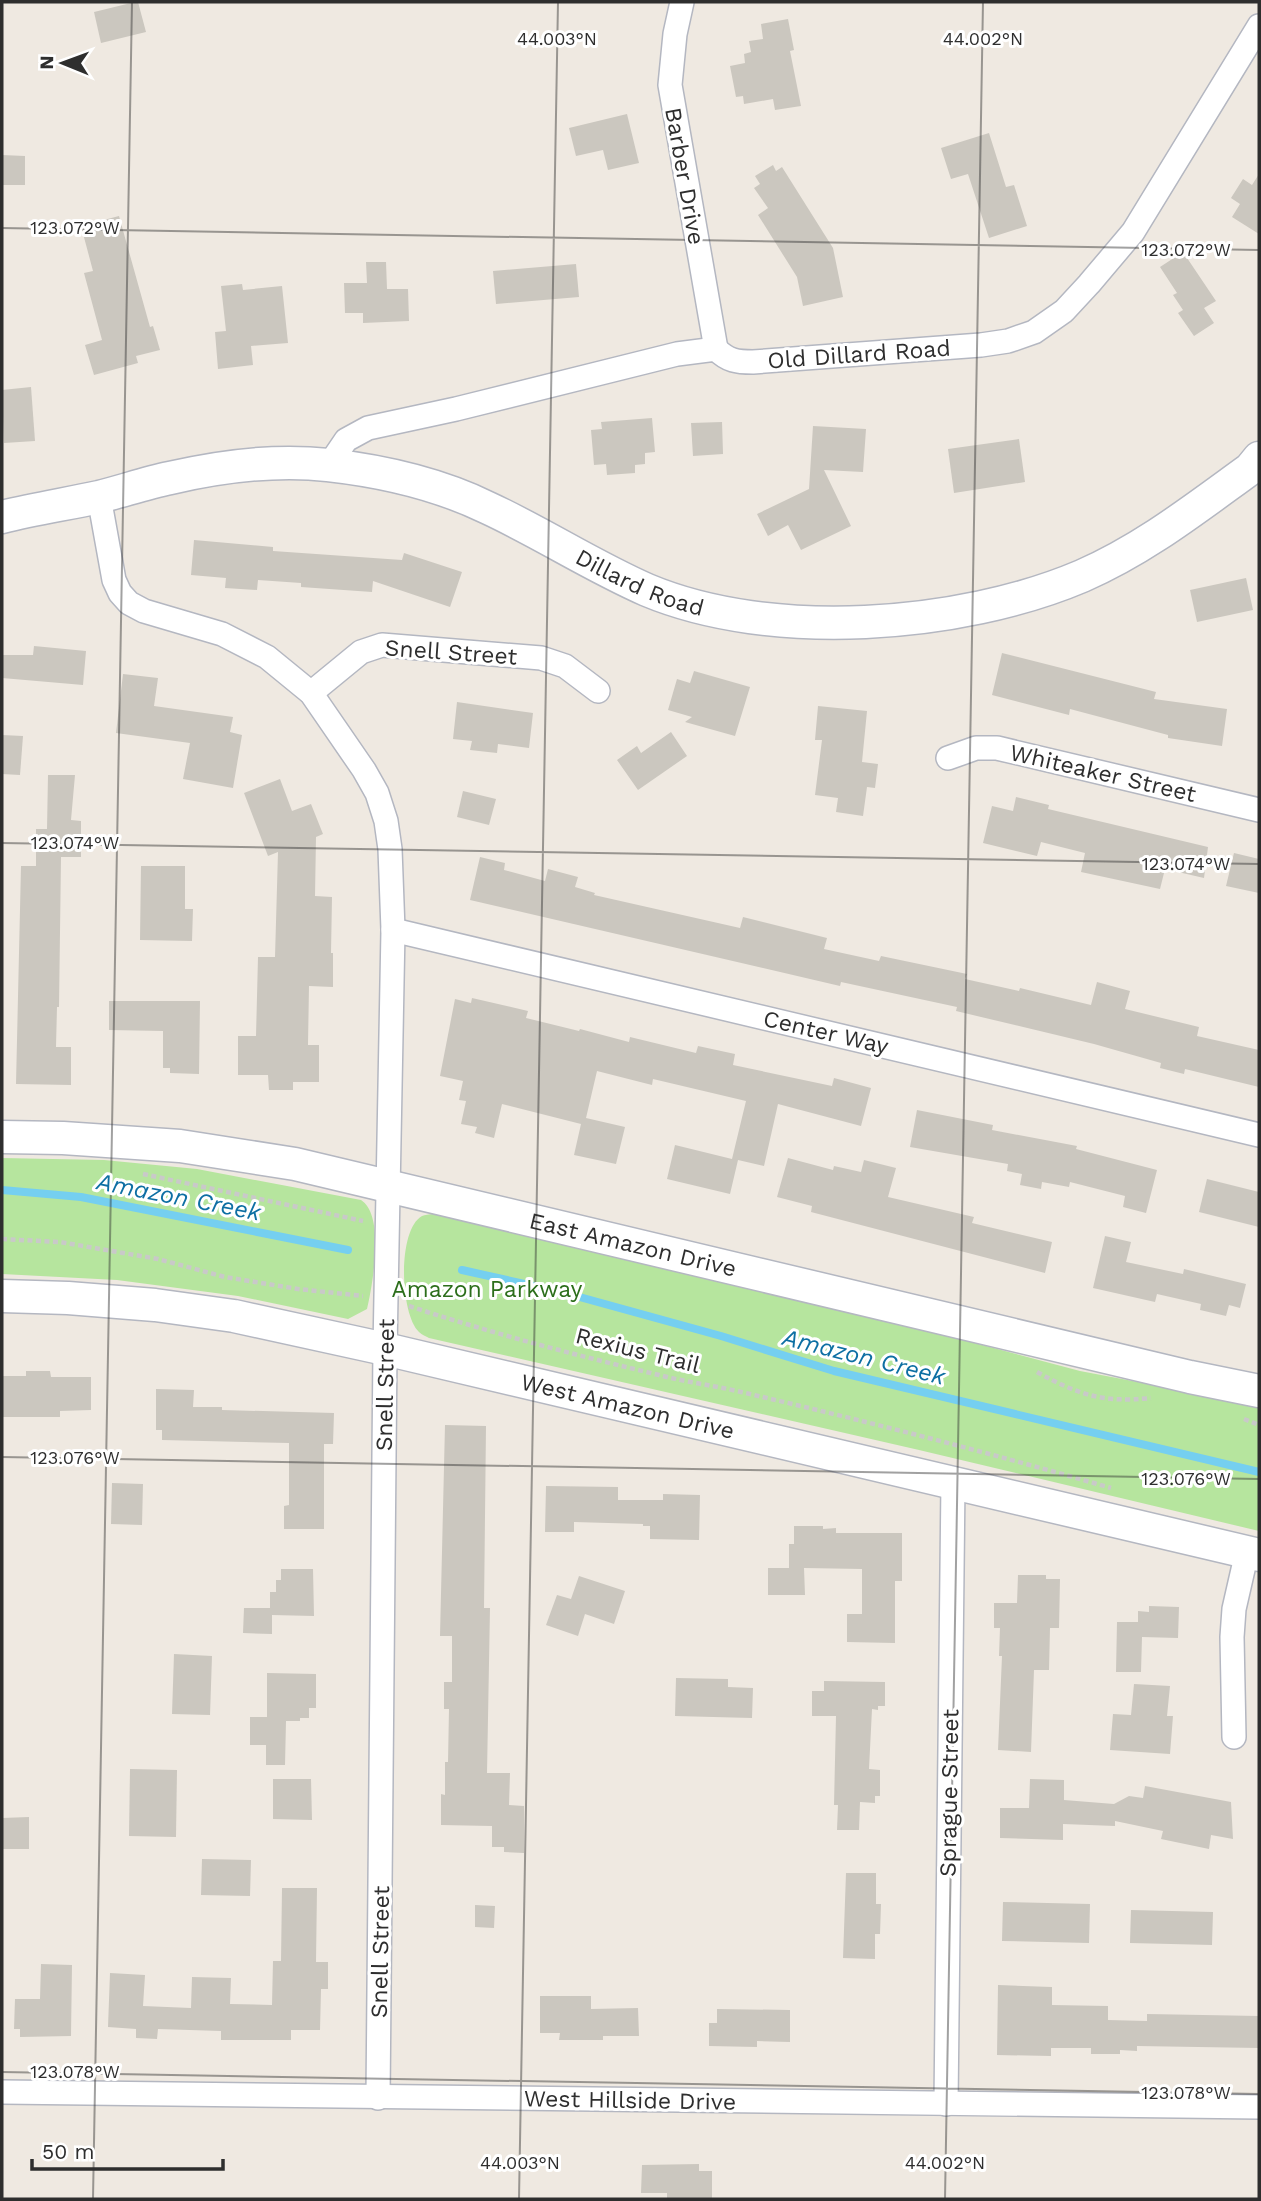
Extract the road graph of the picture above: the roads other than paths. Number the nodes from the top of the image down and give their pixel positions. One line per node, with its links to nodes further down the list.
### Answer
1 (682, 2): 3 (street, Barber Drive)
2 (1259, 26): 3 (street, Old Dillard Road)
3 (716, 349): 4 (street)
4 (329, 465): 5 (street, Dillard Road); 6 (street, Dillard Road)
5 (1256, 469)
6 (99, 497): 7 (street, Dillard Road); 9 (street, Snell Street)
7 (2, 517)
8 (598, 691): 9 (street, Snell Street)
9 (311, 693): 12 (street, Snell Street)
10 (948, 758): 11 (street, Whiteaker Street)
11 (1259, 810)
12 (393, 930): 13 (street, Center Way); 15 (street, Snell Street)
13 (1259, 1135)
14 (2, 1136): 15 (street, East Amazon Drive)
15 (387, 1185): 17 (street, Snell Street); 18 (street, East Amazon Drive)
16 (2, 1296): 17 (street, West Amazon Drive)
17 (385, 1349): 19 (street, West Amazon Drive); 23 (street, Snell Street)
18 (1259, 1391)
19 (953, 1482): 20 (street, West Amazon Drive); 24 (street, Sprague Street)
20 (1253, 1553): 21 (street, West Amazon Drive)
21 (1234, 1737)
22 (2, 2092): 23 (street, West Hillside Drive)
23 (378, 2098): 24 (street, West Hillside Drive)
24 (946, 2104): 25 (street, West Hillside Drive)
25 (1259, 2107)

